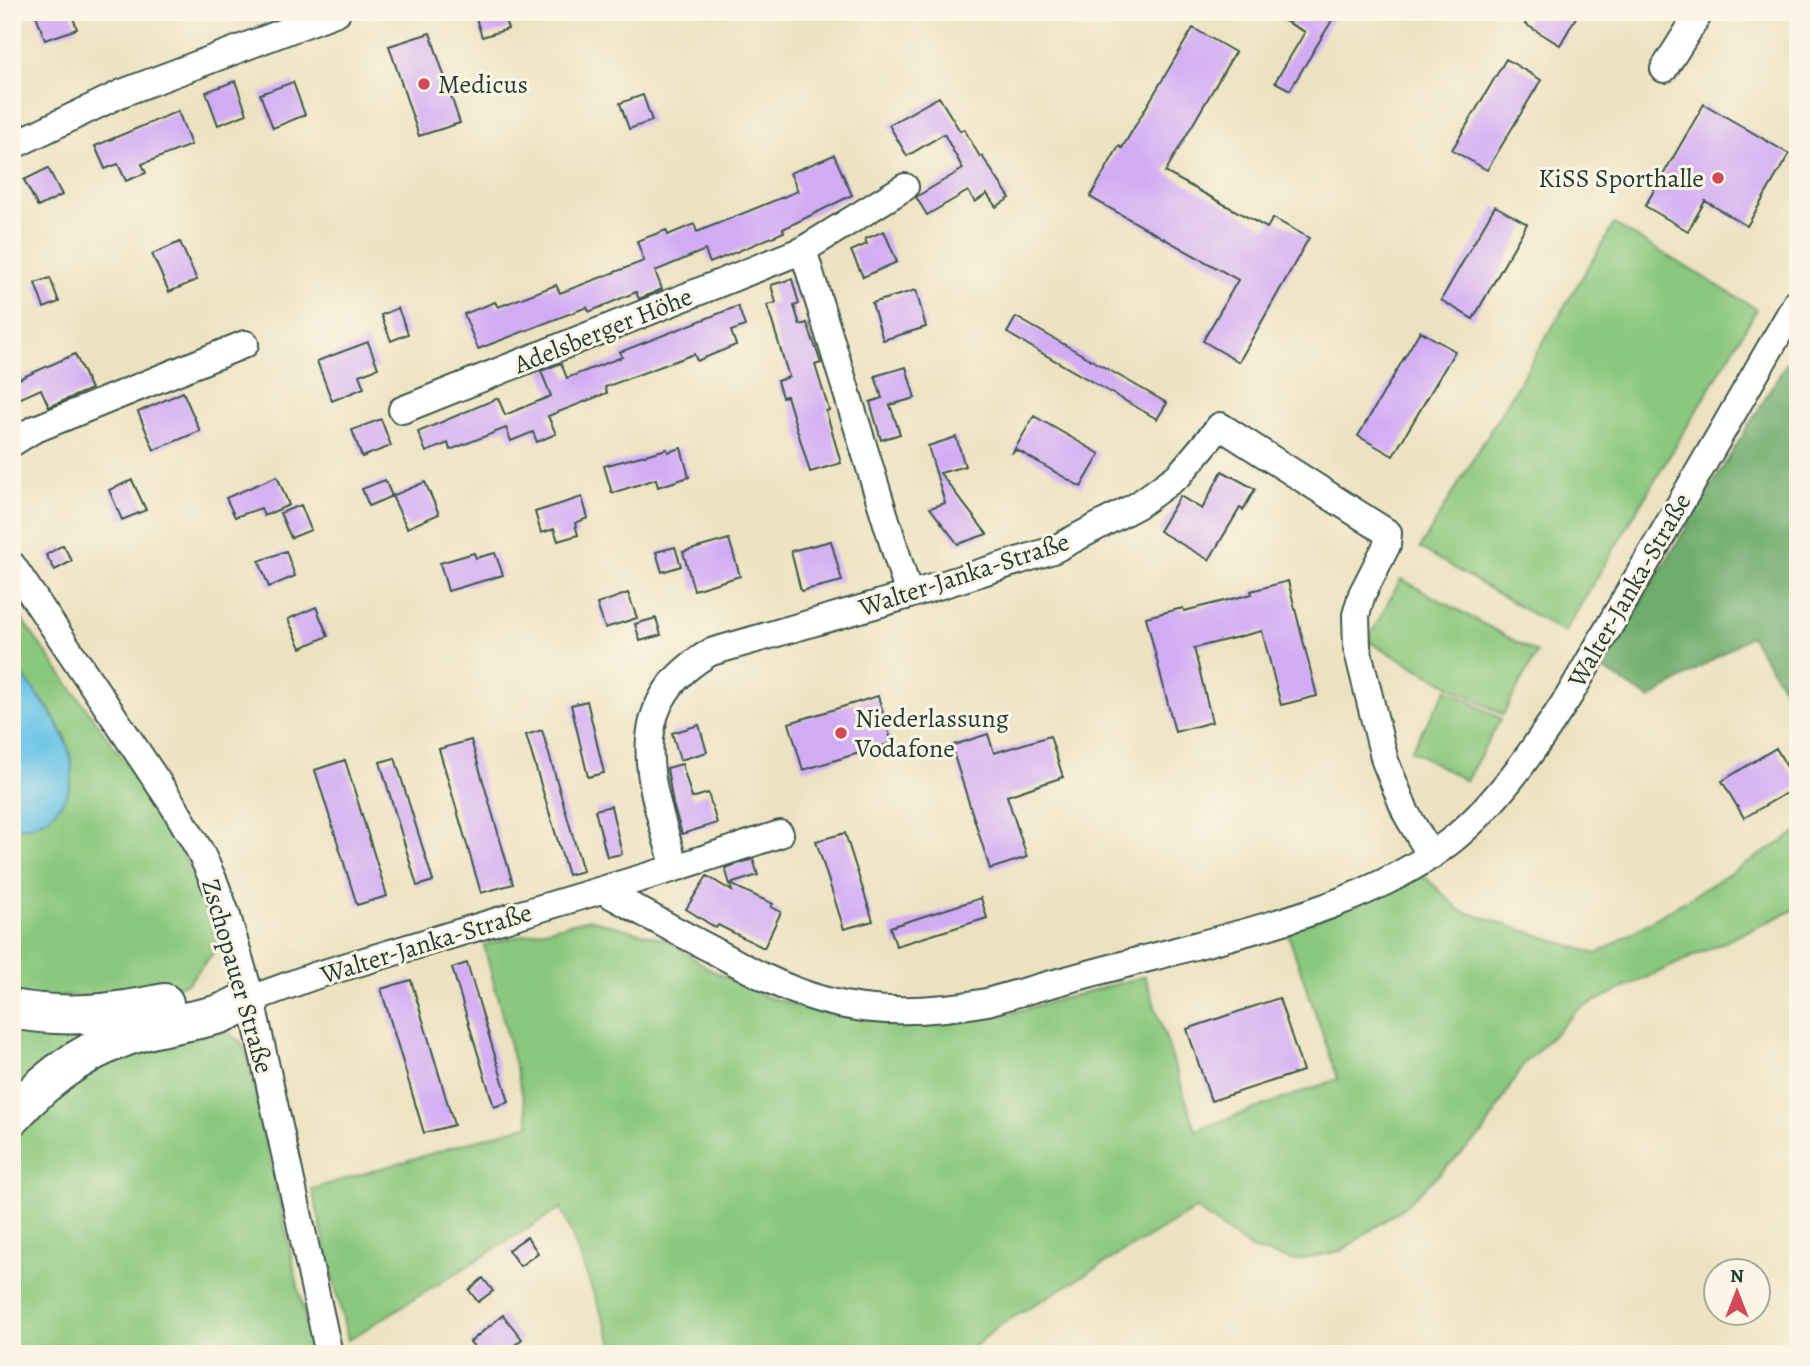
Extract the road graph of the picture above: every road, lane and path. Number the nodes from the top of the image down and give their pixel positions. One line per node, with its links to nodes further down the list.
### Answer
1 (337, 12): 4 (street)
2 (1700, 12): 3 (street)
3 (1664, 69)
4 (12, 146)
5 (905, 187): 6 (street, Adelsberger Höhe)
6 (803, 250): 9 (street, Adelsberger Höhe); 12 (street)
7 (1798, 300): 14 (street, Walter-Janka-Straße)
8 (244, 344): 10 (street)
9 (402, 410)
10 (12, 443)
11 (12, 565): 17 (street, Zschopauer Straße)
12 (909, 595): 14 (street, Walter-Janka-Straße); 15 (street, Walter-Janka-Straße)
13 (780, 834): 15 (street, Walter-Janka-Straße)
14 (1431, 856): 16 (street, Walter-Janka-Straße)
15 (675, 868): 16 (street, Walter-Janka-Straße)
16 (602, 890): 17 (street, Walter-Janka-Straße)
17 (251, 999): 18 (highway); 19 (highway); 20 (street, Zschopauer Straße)
18 (12, 1009)
19 (12, 1116)
20 (329, 1354)

